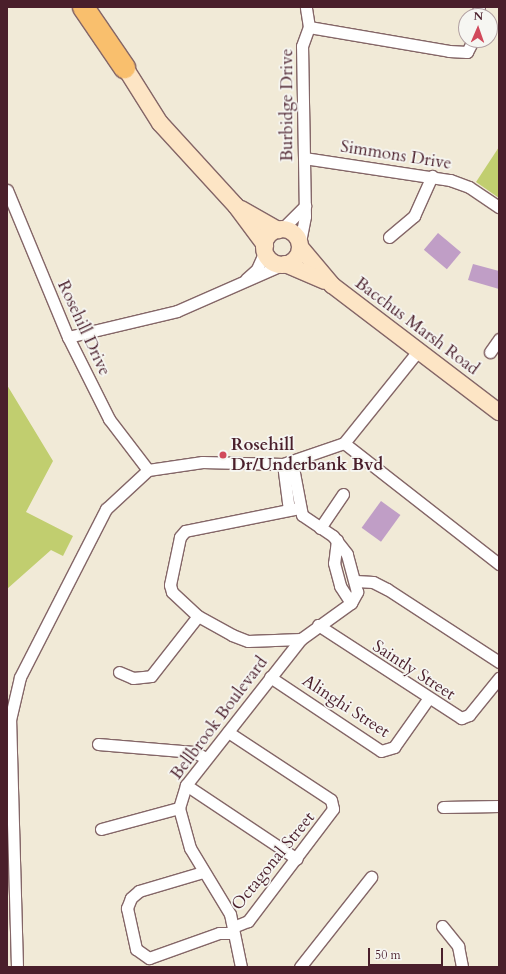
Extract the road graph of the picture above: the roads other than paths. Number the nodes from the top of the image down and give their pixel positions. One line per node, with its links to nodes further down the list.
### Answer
1 (83, 7): 6 (highway)
2 (94, 7): 6 (main road)
3 (306, 7): 4 (street, Burbidge Drive)
4 (309, 27): 5 (street); 7 (street, Burbidge Drive)
5 (469, 48)
6 (124, 67): 11 (main road)
7 (304, 158): 8 (street, Simmons Drive); 10 (street, Burbidge Drive)
8 (432, 176): 12 (street, Simmons Drive); 14 (street)
9 (7, 190): 20 (street, Rosehill Drive)
10 (305, 205): 13 (street); 15 (street, Burbidge Drive)
11 (236, 206): 13 (main road); 16 (main road)
12 (499, 207)
13 (280, 229): 15 (main road); 16 (main road)
14 (389, 237)
15 (300, 245): 17 (main road); 19 (main road, Bacchus Marsh Road)
16 (265, 248): 17 (main road); 18 (street)
17 (284, 264): 18 (street); 19 (main road, Bacchus Marsh Road)
18 (242, 282): 20 (street)
19 (332, 285): 22 (main road, Bacchus Marsh Road)
20 (68, 337): 27 (street, Rosehill Drive)
21 (499, 340): 23 (street)
22 (418, 351): 24 (main road, Bacchus Marsh Road); 25 (street)
23 (490, 352)
24 (499, 412)
25 (344, 443): 26 (street); 32 (street)
26 (287, 463): 27 (street); 29 (street)
27 (148, 470): 56 (street)
28 (343, 494): 30 (street)
29 (294, 509): 30 (street); 35 (street)
30 (320, 528): 31 (street)
31 (337, 540): 33 (street); 34 (street)
32 (499, 564)
33 (356, 581): 34 (street); 38 (street)
34 (351, 603): 36 (street, Bellbrook Boulevard)
35 (198, 616): 37 (street); 39 (street)
36 (318, 625): 37 (street, Bellbrook Boulevard); 42 (street, Saintly Street)
37 (301, 639): 40 (street, Bellbrook Boulevard)
38 (499, 662)
39 (119, 672)
40 (270, 677): 42 (street, Alinghi Street); 43 (street, Bellbrook Boulevard)
41 (499, 678): 42 (street, Saintly Street)
42 (428, 699)
43 (228, 732): 45 (street, Bellbrook Boulevard); 51 (street, Octagonal Street)
44 (98, 744): 45 (street)
45 (206, 758): 46 (street, Bellbrook Boulevard)
46 (186, 785): 49 (street, Bellbrook Boulevard); 51 (street)
47 (499, 806): 48 (street)
48 (443, 807)
49 (179, 808): 50 (street); 52 (street, Bellbrook Boulevard)
50 (101, 829)
51 (298, 858): 55 (street, Octagonal Street)
52 (203, 872): 55 (street, Bellbrook Boulevard); 55 (street)
53 (371, 877): 58 (street)
54 (442, 926): 59 (street)
55 (233, 930): 57 (street, Bellbrook Boulevard)
56 (17, 967)
57 (241, 967)
58 (300, 967)
59 (462, 967)

